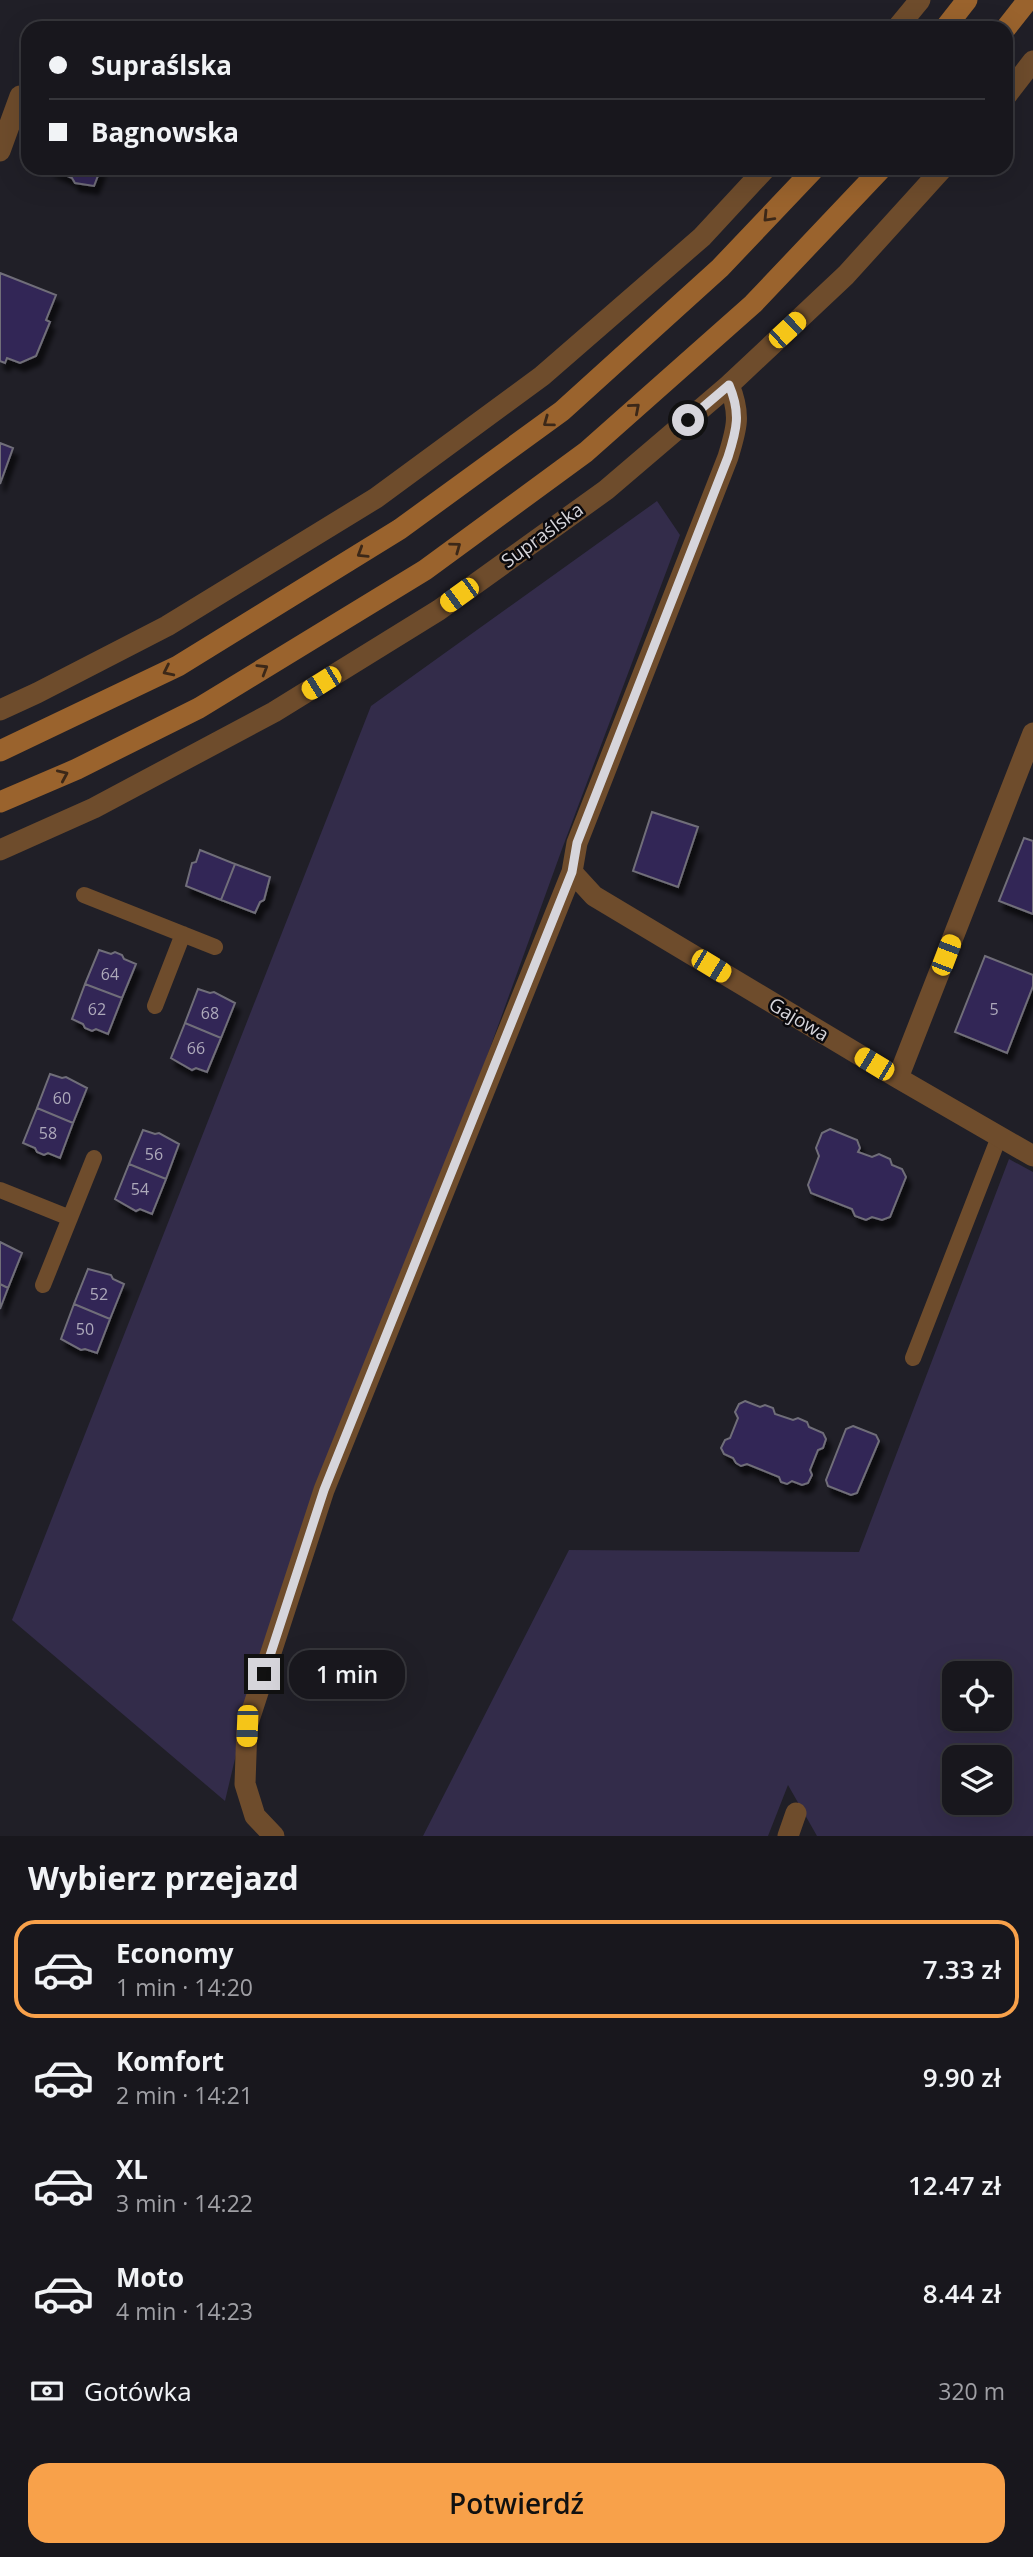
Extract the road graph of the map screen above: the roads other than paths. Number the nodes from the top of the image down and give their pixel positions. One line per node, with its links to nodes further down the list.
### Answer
1 (920, 0): 4 (street)
2 (967, 0): 5 (main road)
3 (1028, 0): 6 (main road)
4 (903, 21)
5 (950, 21)
6 (1012, 21)
7 (1033, 61): 8 (street)
8 (1013, 87)
9 (20, 96): 10 (street)
10 (0, 151)
11 (760, 175): 16 (street)
12 (809, 175): 18 (main road, one-way to 18)
13 (875, 175): 19 (main road, one-way to 13)
14 (937, 175): 15 (street, Supraślska)
15 (729, 385): 20 (street, Supraślska); 21 (street)
16 (0, 710)
17 (1033, 733): 26 (street)
18 (0, 751)
19 (0, 802)
20 (0, 850)
21 (572, 872): 26 (street, Gajowa); 35 (street)
22 (84, 895): 23 (lane)
23 (183, 934): 24 (lane); 25 (lane)
24 (215, 947)
25 (155, 1006)
26 (898, 1078): 27 (street, Gajowa)
27 (999, 1137): 28 (street, Gajowa); 33 (lane)
28 (1033, 1156)
29 (94, 1158): 31 (lane)
30 (0, 1189): 31 (lane)
31 (70, 1218): 32 (lane)
32 (43, 1285)
33 (913, 1358)
34 (796, 1813): 36 (street)
35 (274, 1836)
36 (788, 1836)

